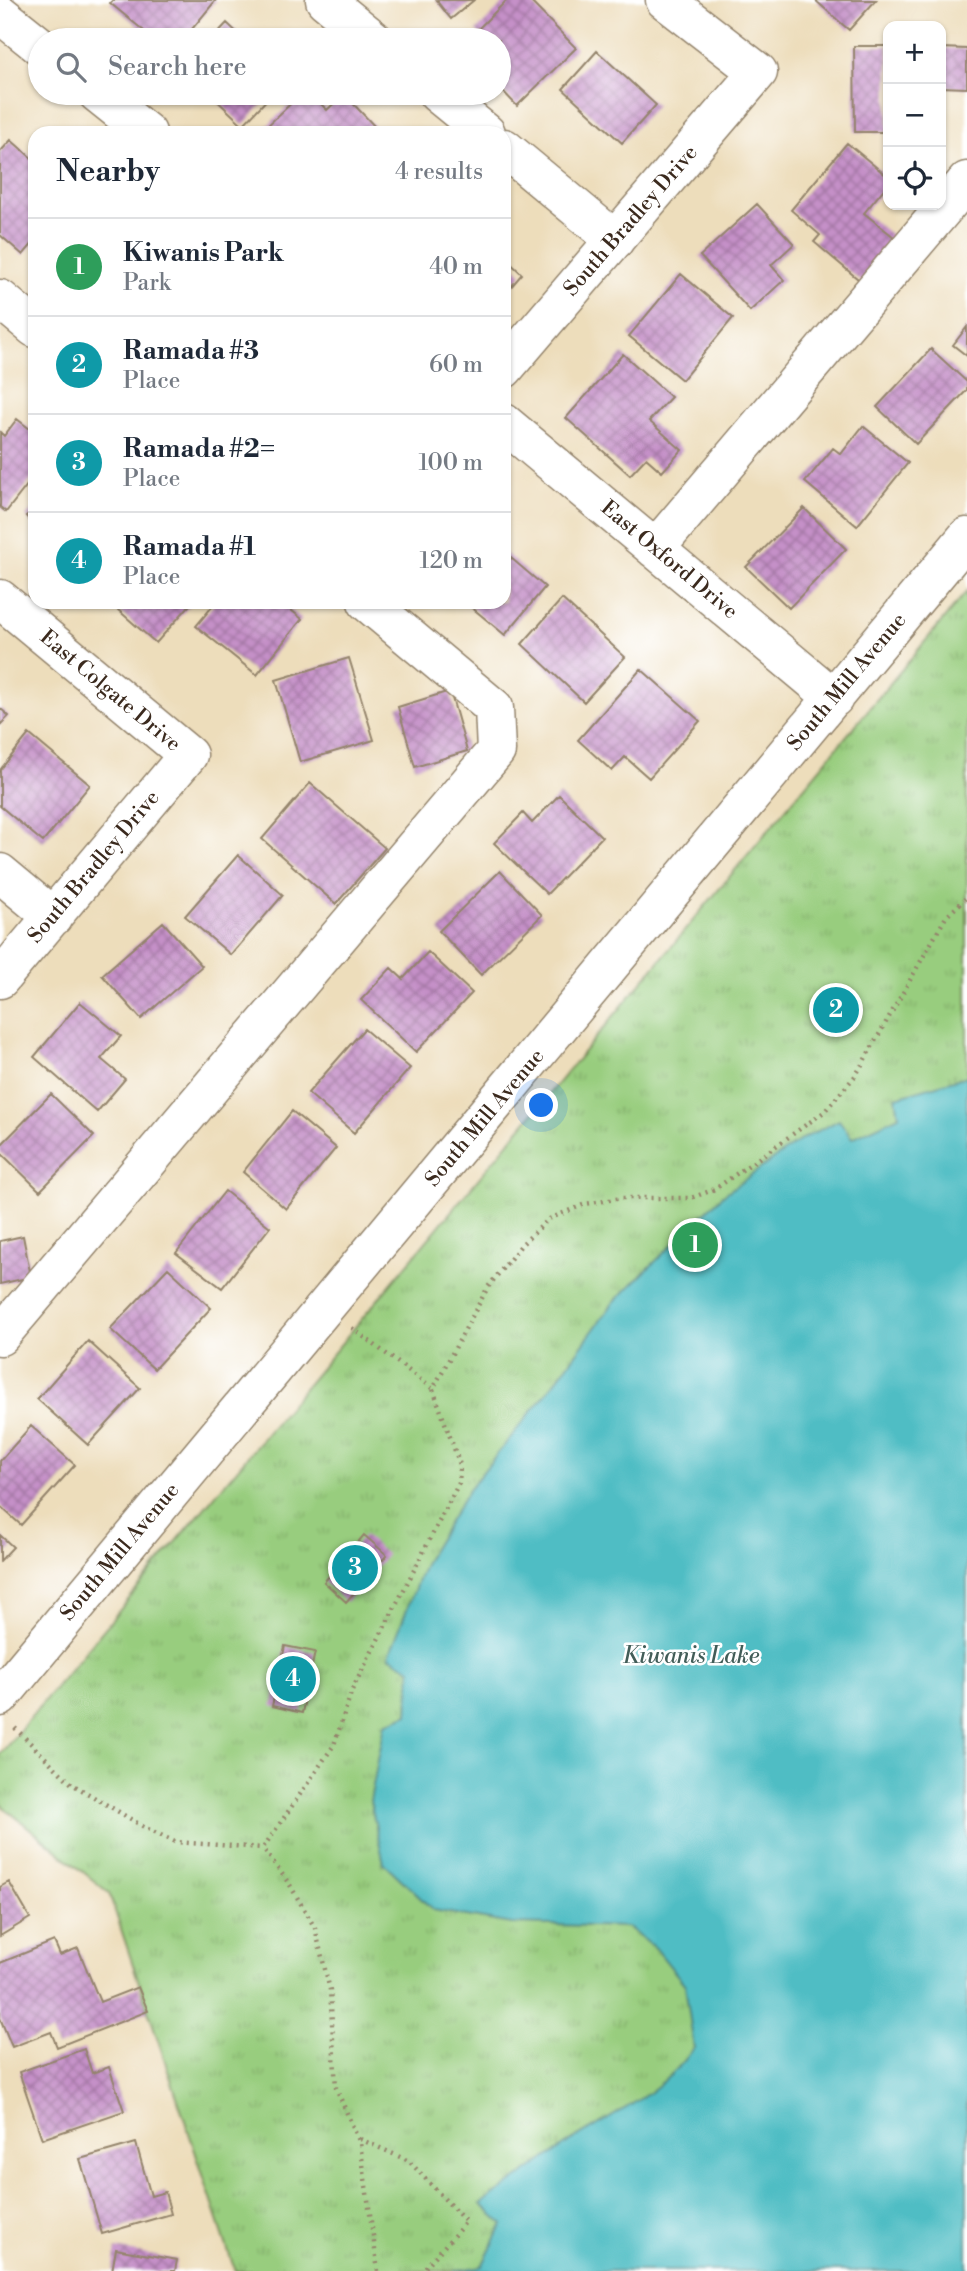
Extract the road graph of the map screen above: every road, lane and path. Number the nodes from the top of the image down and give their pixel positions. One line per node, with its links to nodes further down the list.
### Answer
1 (326, 0): 4 (street)
2 (665, 0): 12 (street, South Bradley Drive)
3 (0, 14): 5 (street)
4 (360, 28)
5 (28, 36)
6 (112, 105): 8 (street)
7 (452, 105): 9 (street)
8 (138, 126)
9 (477, 126)
10 (511, 154): 12 (street)
11 (967, 181): 18 (street)
12 (615, 240): 15 (street, South Bradley Drive)
13 (0, 299): 14 (street)
14 (28, 322)
15 (511, 361)
16 (511, 429): 18 (street, East Oxford Drive)
17 (967, 537): 21 (street, South Mill Avenue)
18 (655, 549): 21 (street, East Oxford Drive)
19 (0, 599): 22 (street, East Colgate Drive)
20 (374, 609): 28 (street)
21 (834, 698): 27 (street, South Mill Avenue)
22 (188, 755): 25 (street, South Bradley Drive)
23 (0, 873): 25 (street)
24 (967, 897): 29 (path)
25 (53, 917): 26 (street, South Bradley Drive)
26 (0, 979)
27 (325, 1309): 29 (path); 30 (street, South Mill Avenue)
28 (0, 1336)
29 (433, 1389): 31 (path)
30 (4, 1708): 31 (path)
31 (263, 1848): 32 (path)
32 (359, 2139): 33 (path); 34 (path)
33 (378, 2271)
34 (422, 2271)

